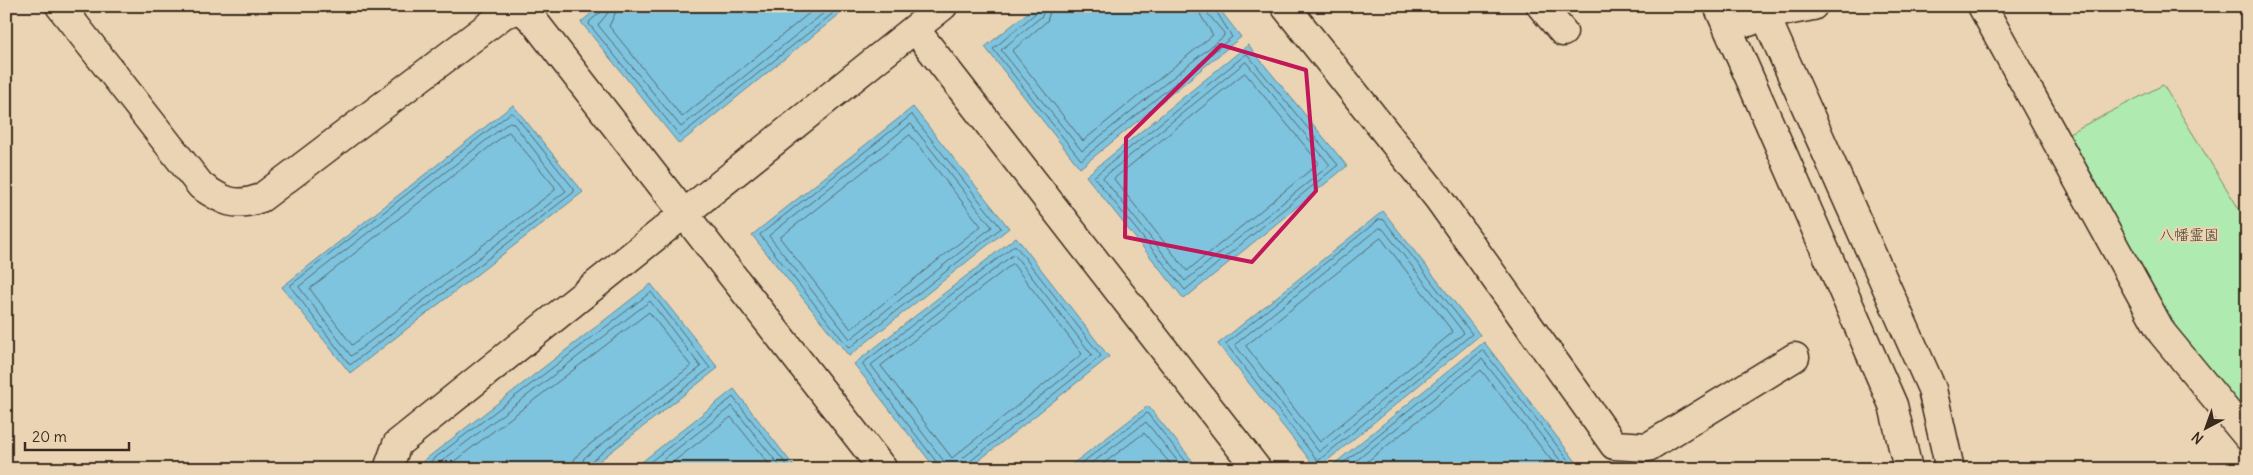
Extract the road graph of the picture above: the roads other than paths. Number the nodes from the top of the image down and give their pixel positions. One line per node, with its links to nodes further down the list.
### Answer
1 (60, 6): 12 (lane)
2 (943, 6): 9 (lane)
3 (1285, 6): 13 (lane)
4 (1541, 6): 10 (lane)
5 (1718, 6): 11 (lane)
6 (1813, 6): 8 (lane)
7 (1982, 6): 14 (lane)
8 (1763, 11): 11 (lane); 19 (lane)
9 (915, 29): 12 (lane); 17 (lane)
10 (1563, 32)
11 (1730, 32): 18 (lane)
12 (686, 213): 15 (lane); 16 (lane)
13 (1795, 357)
14 (2247, 436)
15 (388, 469)
16 (883, 469)
17 (1257, 469)
18 (1908, 469)
19 (1950, 469)

